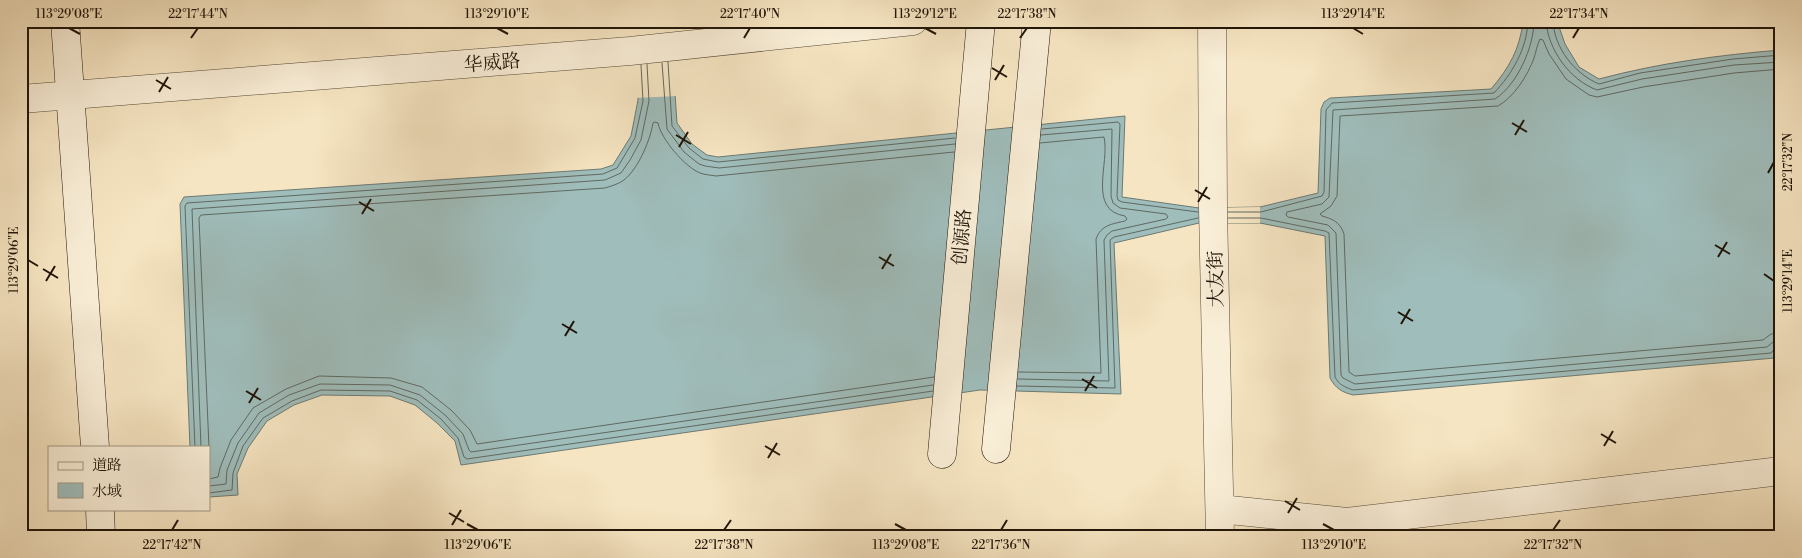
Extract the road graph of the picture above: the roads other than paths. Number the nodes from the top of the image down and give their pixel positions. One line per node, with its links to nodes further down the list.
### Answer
1 (65, 21): 6 (street)
2 (913, 21): 6 (street, 华威路)
3 (981, 21): 10 (street, 创源路)
4 (1038, 21): 9 (street)
5 (1212, 21): 12 (street, 大友街)
6 (70, 95): 7 (street, 华威路); 8 (street)
7 (21, 99)
8 (95, 446)
9 (996, 449)
10 (942, 454)
11 (1781, 470): 12 (street)
12 (1220, 509): 15 (street, 大友街)
13 (100, 510): 14 (street)
14 (102, 537)
15 (1220, 537)

